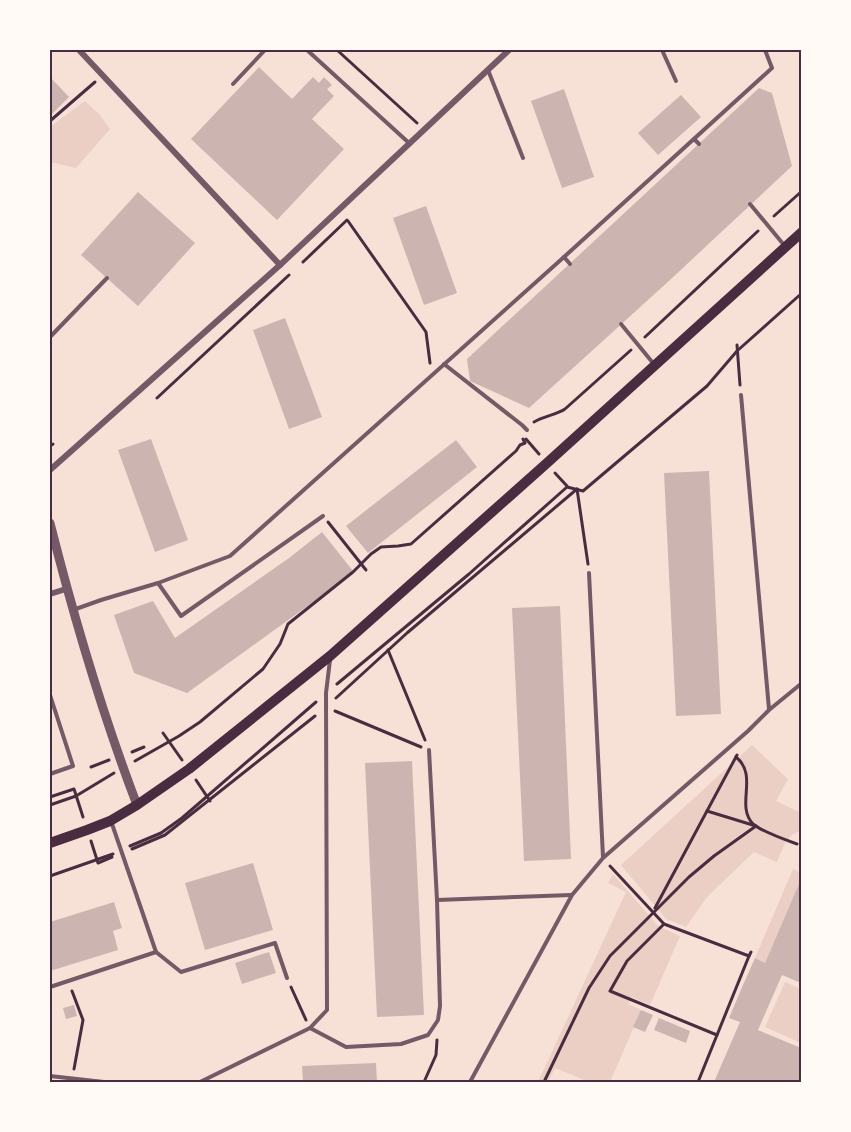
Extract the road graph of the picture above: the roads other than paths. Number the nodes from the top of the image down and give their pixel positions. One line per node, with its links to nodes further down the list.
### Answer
1 (79, 50): 19 (street)
2 (266, 50): 9 (lane)
3 (307, 50): 11 (lane)
4 (509, 50): 7 (street)
5 (662, 50): 8 (lane)
6 (765, 50): 10 (lane)
7 (488, 70): 11 (street); 13 (lane)
8 (676, 81)
9 (233, 84)
10 (694, 140): 12 (lane); 17 (lane)
11 (410, 144): 19 (street)
12 (699, 144)
13 (523, 158)
14 (750, 204): 16 (lane)
15 (801, 232): 16 (main road)
16 (785, 247): 24 (main road)
17 (564, 257): 18 (lane); 23 (lane)
18 (570, 264)
19 (280, 265): 27 (street)
20 (107, 278): 22 (lane)
21 (621, 324): 24 (lane)
22 (50, 337)
23 (444, 364): 26 (lane); 31 (lane)
24 (654, 365): 35 (main road)
25 (741, 395): 38 (lane)
26 (527, 430)
27 (50, 470)
28 (323, 516): 31 (lane)
29 (50, 524): 32 (street)
30 (590, 573): 44 (lane)
31 (158, 583): 34 (lane)
32 (66, 589): 33 (street); 34 (street)
33 (50, 594)
34 (72, 610): 41 (street)
35 (330, 656): 41 (main road); 50 (lane)
36 (801, 683): 38 (lane)
37 (50, 695): 40 (lane)
38 (769, 710): 44 (lane)
39 (429, 750): 46 (lane)
40 (50, 774)
41 (137, 805): 42 (main road)
42 (110, 821): 43 (main road); 47 (lane)
43 (50, 843)
44 (603, 858): 45 (lane)
45 (572, 895): 46 (lane); 54 (lane)
46 (437, 900): 50 (lane)
47 (156, 952): 48 (lane); 49 (lane)
48 (287, 978)
49 (50, 987)
50 (310, 1028): 53 (lane)
51 (50, 1076): 52 (lane)
52 (104, 1083)
53 (200, 1083)
54 (470, 1083)

